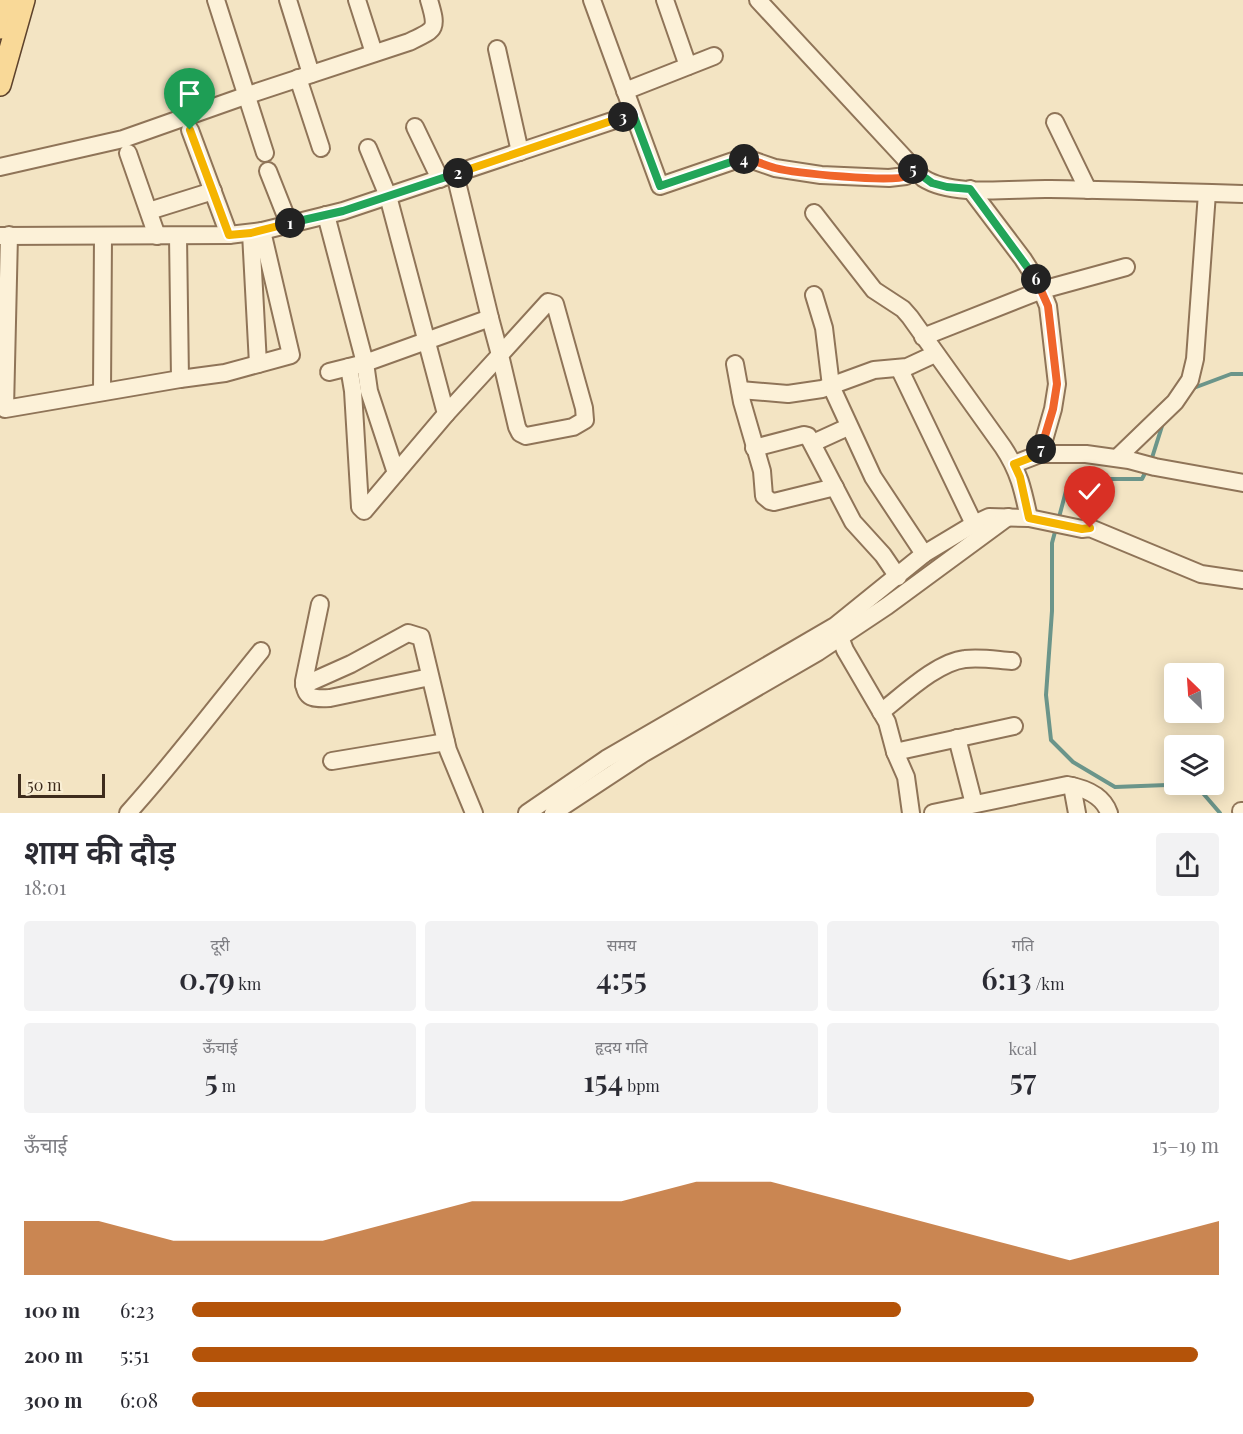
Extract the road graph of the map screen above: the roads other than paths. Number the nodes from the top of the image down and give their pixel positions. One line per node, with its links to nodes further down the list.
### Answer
1 (8, 0): 10 (main road)
2 (24, 0): 16 (main road)
3 (216, 0): 18 (street)
4 (288, 0): 15 (street)
5 (357, 0): 12 (street)
6 (429, 0): 12 (street)
7 (592, 0): 17 (street)
8 (665, 0): 14 (street)
9 (758, 0): 29 (street)
10 (0, 28)
11 (497, 49): 25 (street)
12 (374, 53): 15 (street)
13 (714, 56): 14 (street)
14 (688, 66): 17 (street)
15 (305, 76): 18 (street); 23 (street)
16 (0, 85)
17 (624, 91): 19 (street)
18 (245, 96): 27 (street); 28 (street)
19 (633, 114): 25 (street); 29 (street)
20 (1056, 122): 33 (street)
21 (415, 127): 31 (street)
22 (190, 130): 34 (street)
23 (321, 148)
24 (368, 148): 37 (street)
25 (520, 152): 31 (street)
26 (128, 153): 38 (street)
27 (265, 153)
28 (0, 167)
29 (914, 168): 32 (street)
30 (268, 171): 41 (street)
31 (447, 176): 37 (street); 51 (street)
32 (970, 189): 33 (street); 49 (street)
33 (1088, 190): 35 (street)
34 (213, 192): 38 (street); 43 (street)
35 (1207, 193): 36 (street); 70 (street)
36 (1243, 194)
37 (388, 196): 40 (street); 53 (street)
38 (149, 211): 46 (street)
39 (814, 213): 52 (street)
40 (326, 215): 41 (street); 58 (street)
41 (289, 224): 42 (street)
42 (257, 232): 43 (street); 56 (street); 56 (street)
43 (229, 235): 47 (street)
44 (5, 236): 45 (street); 64 (street)
45 (103, 236): 46 (street); 64 (street)
46 (157, 236): 47 (street)
47 (178, 236): 61 (street)
48 (1126, 267): 49 (street)
49 (1042, 290): 52 (street); 69 (street)
50 (814, 294): 62 (street)
51 (490, 318): 53 (street); 55 (street)
52 (923, 337): 54 (street)
53 (427, 341): 58 (street); 65 (street)
54 (935, 354): 59 (street); 71 (street)
55 (500, 355): 55 (street); 65 (street)
56 (258, 364): 61 (street)
57 (735, 364): 63 (street)
58 (357, 365): 60 (street); 72 (street); 72 (street)
59 (899, 368): 62 (street); 77 (street)
60 (329, 372)
61 (180, 378): 64 (street)
62 (831, 386): 63 (street); 66 (street)
63 (740, 390): 68 (street)
64 (102, 392)
65 (446, 414): 72 (street)
66 (848, 427): 67 (street); 79 (street)
67 (813, 443): 68 (street); 74 (street)
68 (754, 448): 74 (street)
69 (1040, 454): 70 (street); 71 (street)
70 (1123, 459): 73 (street)
71 (1014, 464): 76 (street)
72 (396, 473)
73 (1243, 483)
74 (835, 487): 80 (street)
75 (1008, 517): 76 (street); 77 (street); 84 (street)
76 (1037, 519): 78 (street)
77 (974, 524): 79 (street)
78 (1074, 526): 81 (street); 82 (street)
79 (924, 554): 80 (street)
80 (898, 577): 99 (street)
81 (1243, 580)
82 (1243, 591)
83 (320, 604): 88 (street)
84 (840, 637): 89 (street); 100 (street)
85 (261, 651): 97 (street)
86 (1012, 661): 89 (street)
87 (430, 677): 88 (street); 88 (street); 92 (street)
88 (304, 685)
89 (881, 712): 93 (street)
90 (1014, 726): 91 (street)
91 (957, 738): 93 (street); 96 (street)
92 (446, 742): 94 (street); 98 (street)
93 (895, 752): 101 (street)
94 (332, 761)
95 (1072, 786): 96 (street); 103 (street); 104 (street)
96 (974, 804): 102 (street)
97 (128, 813)
98 (474, 813)
99 (527, 813)
100 (553, 813)
101 (911, 813)
102 (933, 813)
103 (1077, 813)
104 (1109, 813)

